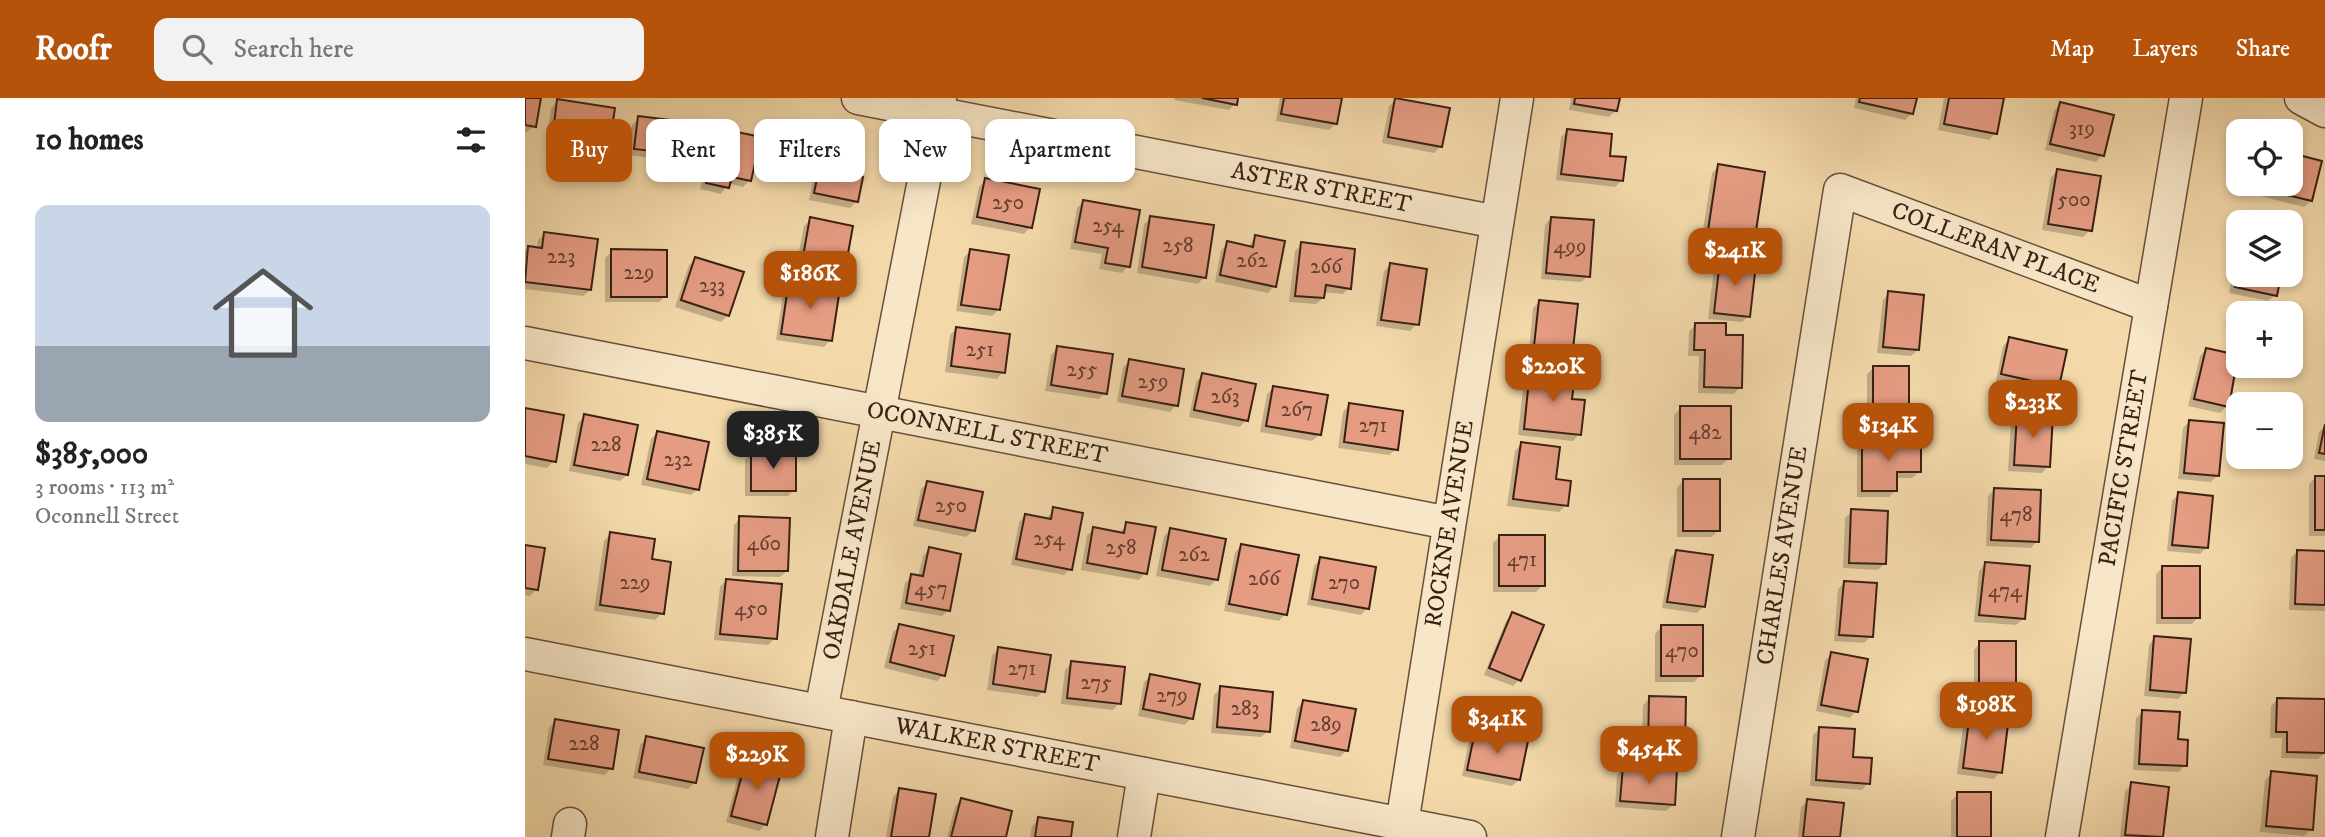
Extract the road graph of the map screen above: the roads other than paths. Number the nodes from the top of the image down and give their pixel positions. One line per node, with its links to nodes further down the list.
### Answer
1 (858, 98): 5 (street, ASTER STREET)
2 (1517, 98): 8 (street, ROCKNE AVENUE)
3 (2186, 98): 9 (street, PACIFIC STREET)
4 (2301, 98): 6 (street)
5 (939, 106): 8 (street, ASTER STREET); 11 (street, OAKDALE AVENUE)
6 (2325, 111)
7 (1840, 190): 9 (street, COLLERAN PLACE); 21 (street, CHARLES AVENUE)
8 (1497, 222): 12 (street, ROCKNE AVENUE)
9 (2151, 306): 22 (street, PACIFIC STREET)
10 (525, 343): 11 (street, OCONNELL STREET)
11 (878, 412): 12 (street, OCONNELL STREET); 14 (street, OAKDALE AVENUE)
12 (1450, 523): 17 (street, ROCKNE AVENUE)
13 (525, 654): 14 (street, WALKER STREET)
14 (821, 711): 15 (street, WALKER STREET)
15 (851, 717): 16 (street, WALKER STREET); 18 (street)
16 (1144, 774): 17 (street, WALKER STREET); 19 (street)
17 (1421, 830): 20 (street, WALKER STREET)
18 (832, 837)
19 (1134, 837)
20 (1470, 837)
21 (1738, 837)
22 (2063, 837)

